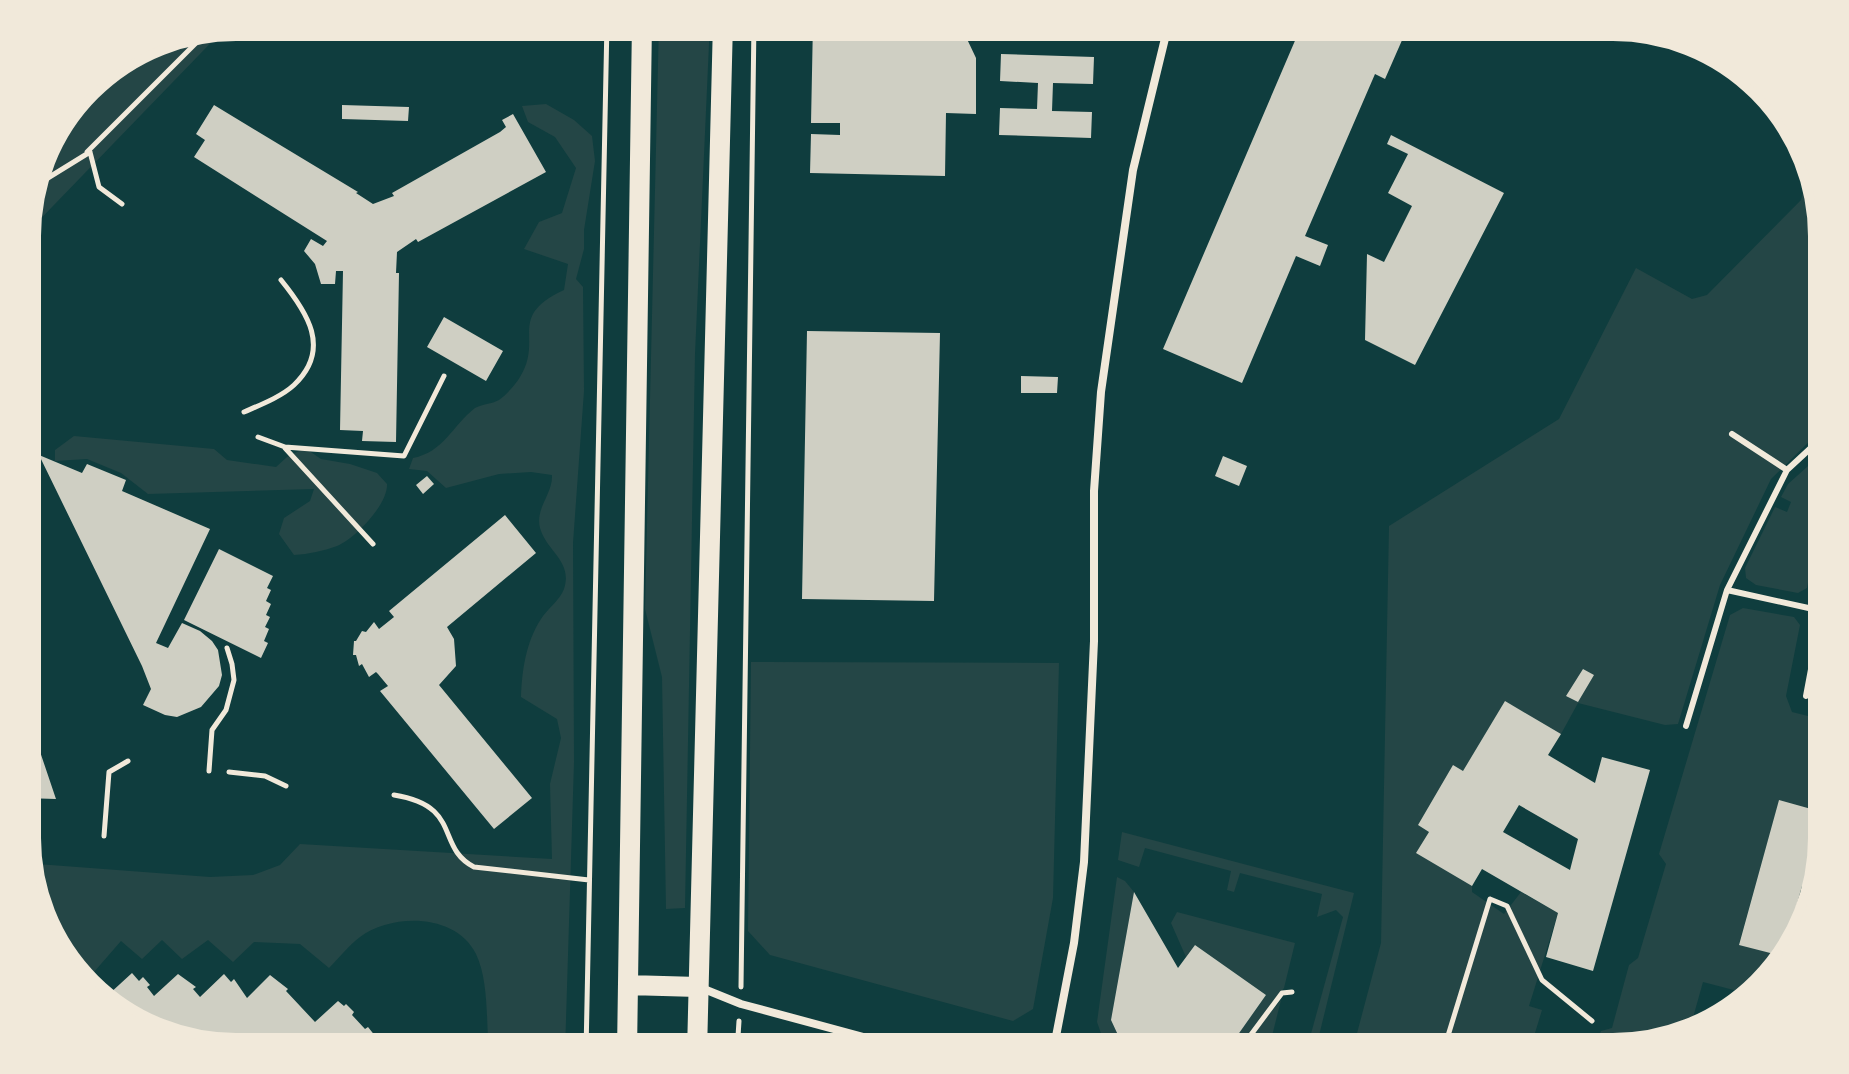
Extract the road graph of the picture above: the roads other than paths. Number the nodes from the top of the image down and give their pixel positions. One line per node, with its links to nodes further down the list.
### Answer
1 (642, 36): 12 (main road)
2 (723, 36): 13 (main road)
3 (1166, 36): 17 (street)
4 (1732, 434): 6 (lane)
5 (1813, 446): 6 (lane)
6 (1787, 470): 7 (lane)
7 (1727, 590): 8 (lane); 11 (lane)
8 (1813, 609)
9 (1813, 659): 10 (lane)
10 (1806, 696)
11 (1686, 726)
12 (628, 985): 13 (main road); 14 (main road)
13 (698, 987): 15 (main road); 16 (street)
14 (627, 1038)
15 (697, 1038)
16 (867, 1038)
17 (1056, 1038)

